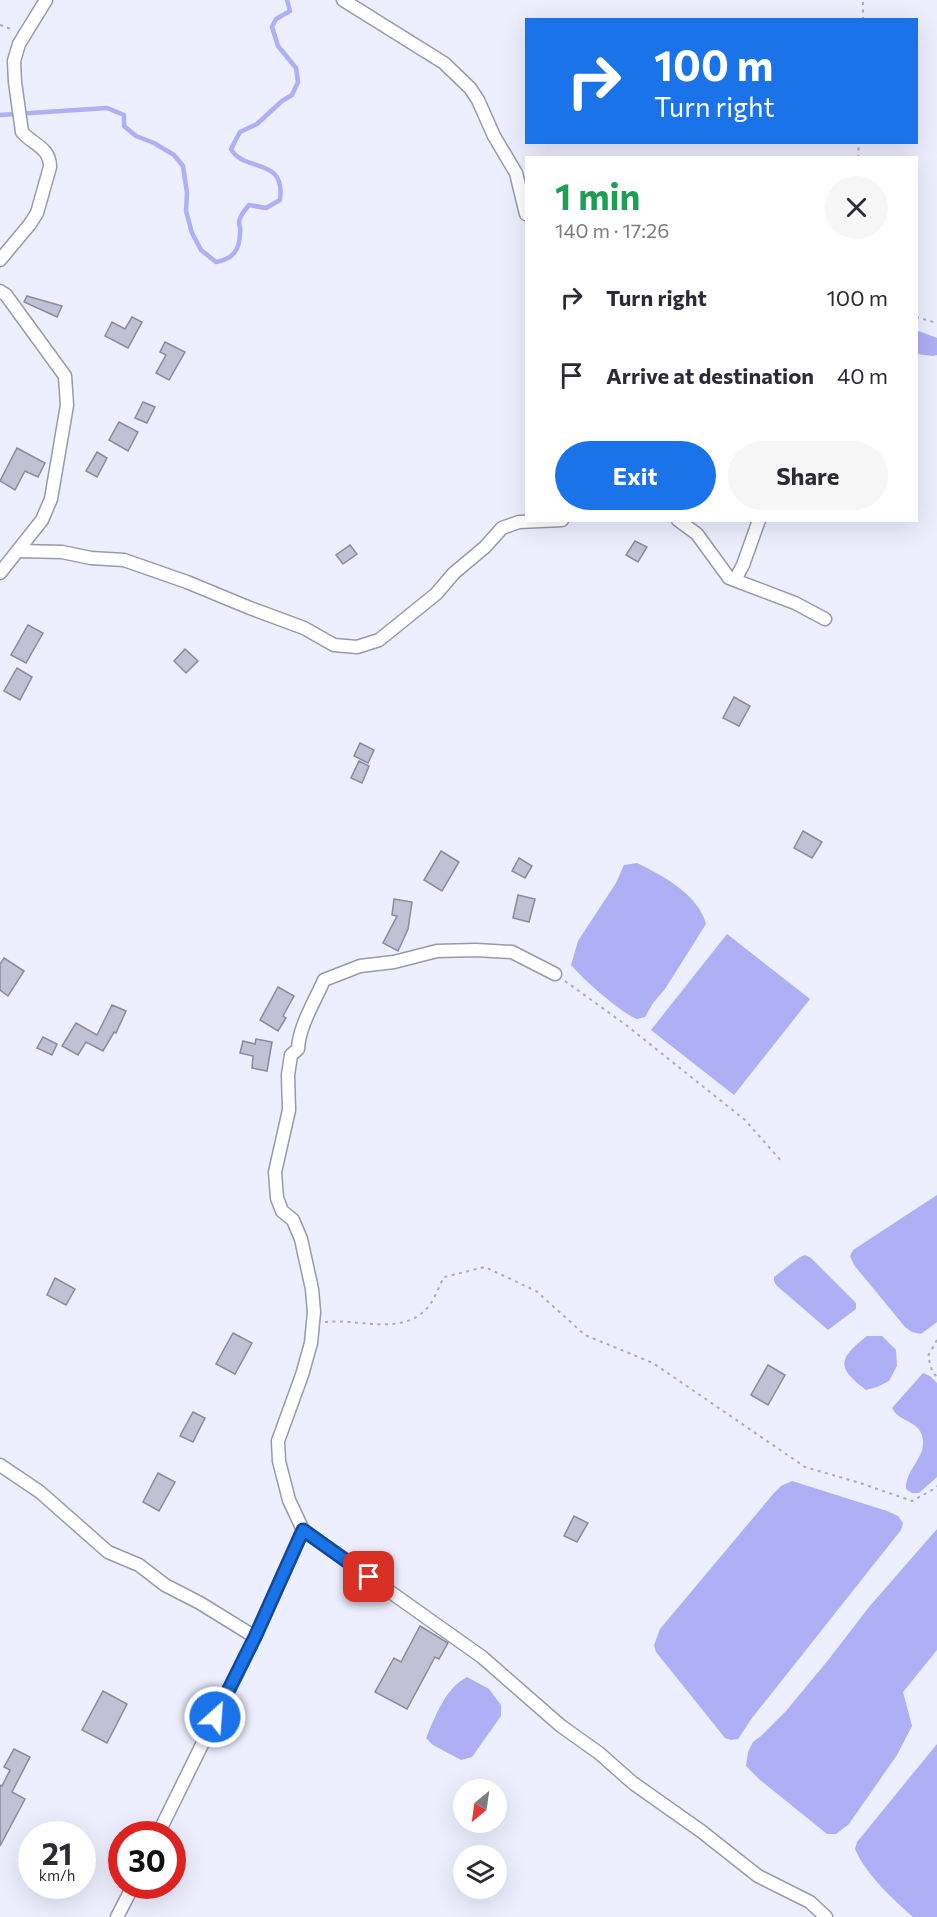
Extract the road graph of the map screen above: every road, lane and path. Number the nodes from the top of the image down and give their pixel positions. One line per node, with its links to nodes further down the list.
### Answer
1 (46, 0): 6 (street)
2 (343, 0): 5 (street)
3 (863, 0): 4 (path)
4 (863, 18)
5 (525, 210)
6 (0, 260)
7 (0, 291): 13 (street)
8 (918, 318): 9 (path)
9 (937, 323)
10 (525, 522): 13 (street)
11 (681, 522): 15 (street)
12 (758, 522): 15 (street)
13 (18, 551): 14 (street)
14 (0, 573)
15 (735, 580): 16 (street)
16 (825, 619)
17 (555, 974): 18 (path); 19 (street)
18 (783, 1163)
19 (313, 1324): 23 (path); 24 (street)
20 (937, 1340): 21 (path)
21 (937, 1377)
22 (0, 1464): 25 (street)
23 (937, 1486)
24 (303, 1530): 25 (street); 29 (street)
25 (255, 1637): 26 (street)
26 (164, 1821)
27 (126, 1899): 28 (street)
28 (117, 1917)
29 (826, 1917)

